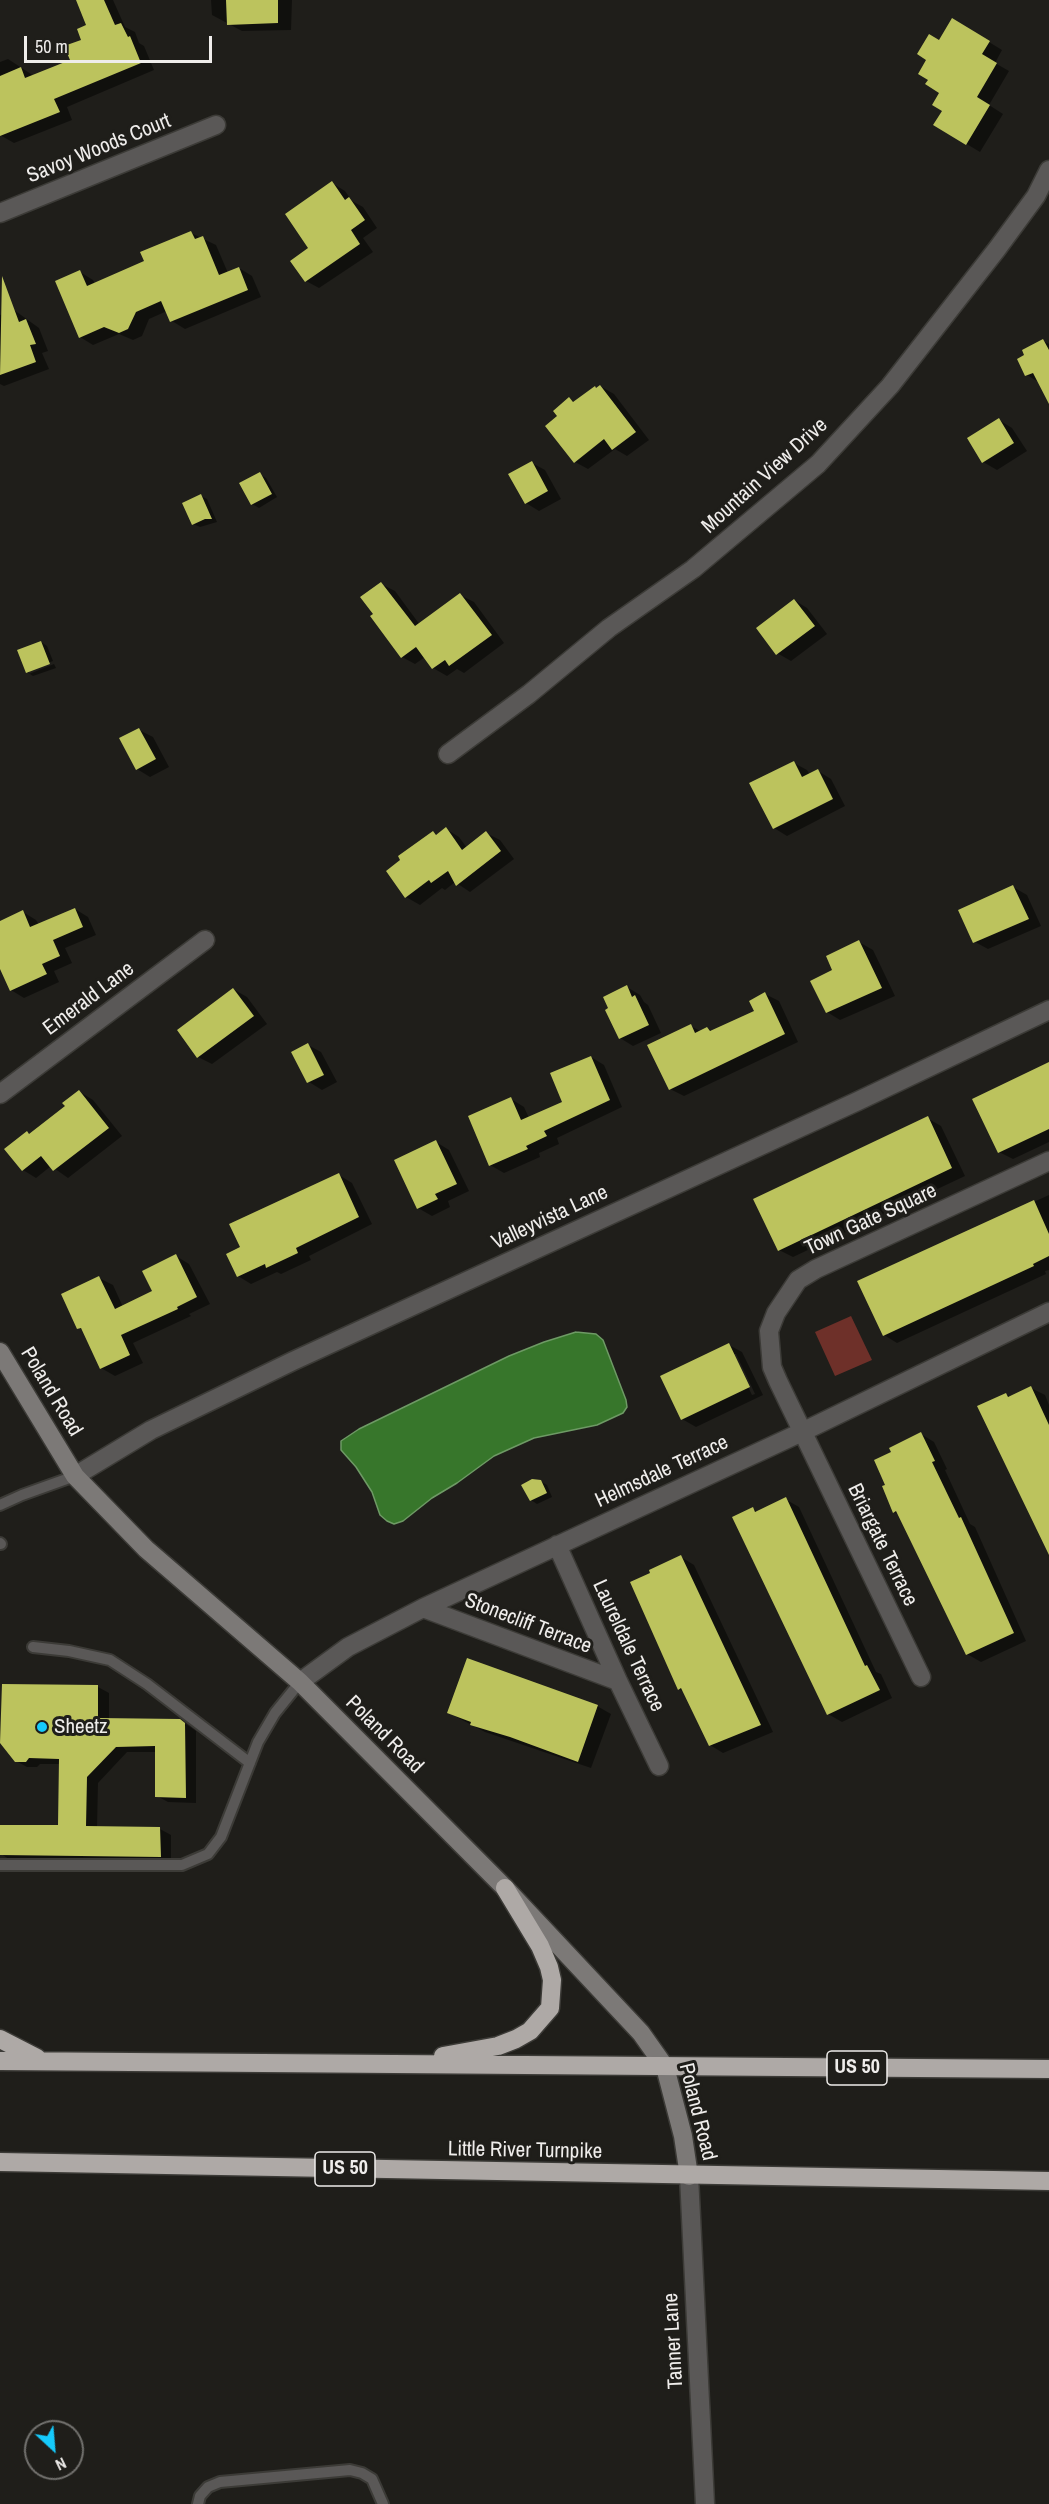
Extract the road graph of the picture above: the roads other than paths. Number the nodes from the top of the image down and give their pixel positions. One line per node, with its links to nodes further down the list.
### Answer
1 (216, 125): 3 (street, Savoy Woods Court)
2 (1049, 170): 4 (street, Mountain View Drive)
3 (0, 213)
4 (448, 754)
5 (205, 940): 7 (street, Emerald Lane)
6 (1049, 1010): 12 (street, Valleyvista Lane)
7 (0, 1094)
8 (1049, 1161): 11 (street, Town Gate Square)
9 (1048, 1315): 11 (street, Helmsdale Terrace)
10 (0, 1352): 12 (street, Poland Road)
11 (802, 1432): 14 (street, Helmsdale Terrace); 17 (street, Briargate Terrace)
12 (75, 1476): 13 (lane); 19 (street, Poland Road)
13 (0, 1505)
14 (557, 1545): 15 (street, Helmsdale Terrace); 18 (street, Laureldale Terrace)
15 (423, 1608): 18 (street, Stonecliff Terrace); 19 (street, Helmsdale Terrace)
16 (33, 1647): 20 (lane)
17 (921, 1677)
18 (618, 1681): 21 (street, Laureldale Terrace)
19 (300, 1682): 20 (lane); 23 (street, Poland Road)
20 (250, 1762): 22 (lane)
21 (659, 1766)
22 (0, 1865)
23 (506, 1888): 27 (highway); 28 (street, Poland Road)
24 (0, 2039): 25 (highway)
25 (41, 2060): 26 (highway, US 50); 27 (highway, US 50)
26 (0, 2061)
27 (380, 2064): 28 (highway, US 50)
28 (665, 2067): 29 (highway, US 50); 31 (street, Poland Road)
29 (1049, 2069)
30 (0, 2162): 31 (highway, Little River Turnpike / US 50)
31 (689, 2176): 32 (highway, Little River Turnpike / US 50); 35 (street, Tanner Lane)
32 (1049, 2181)
33 (198, 2504): 34 (lane)
34 (382, 2504)
35 (705, 2504)

